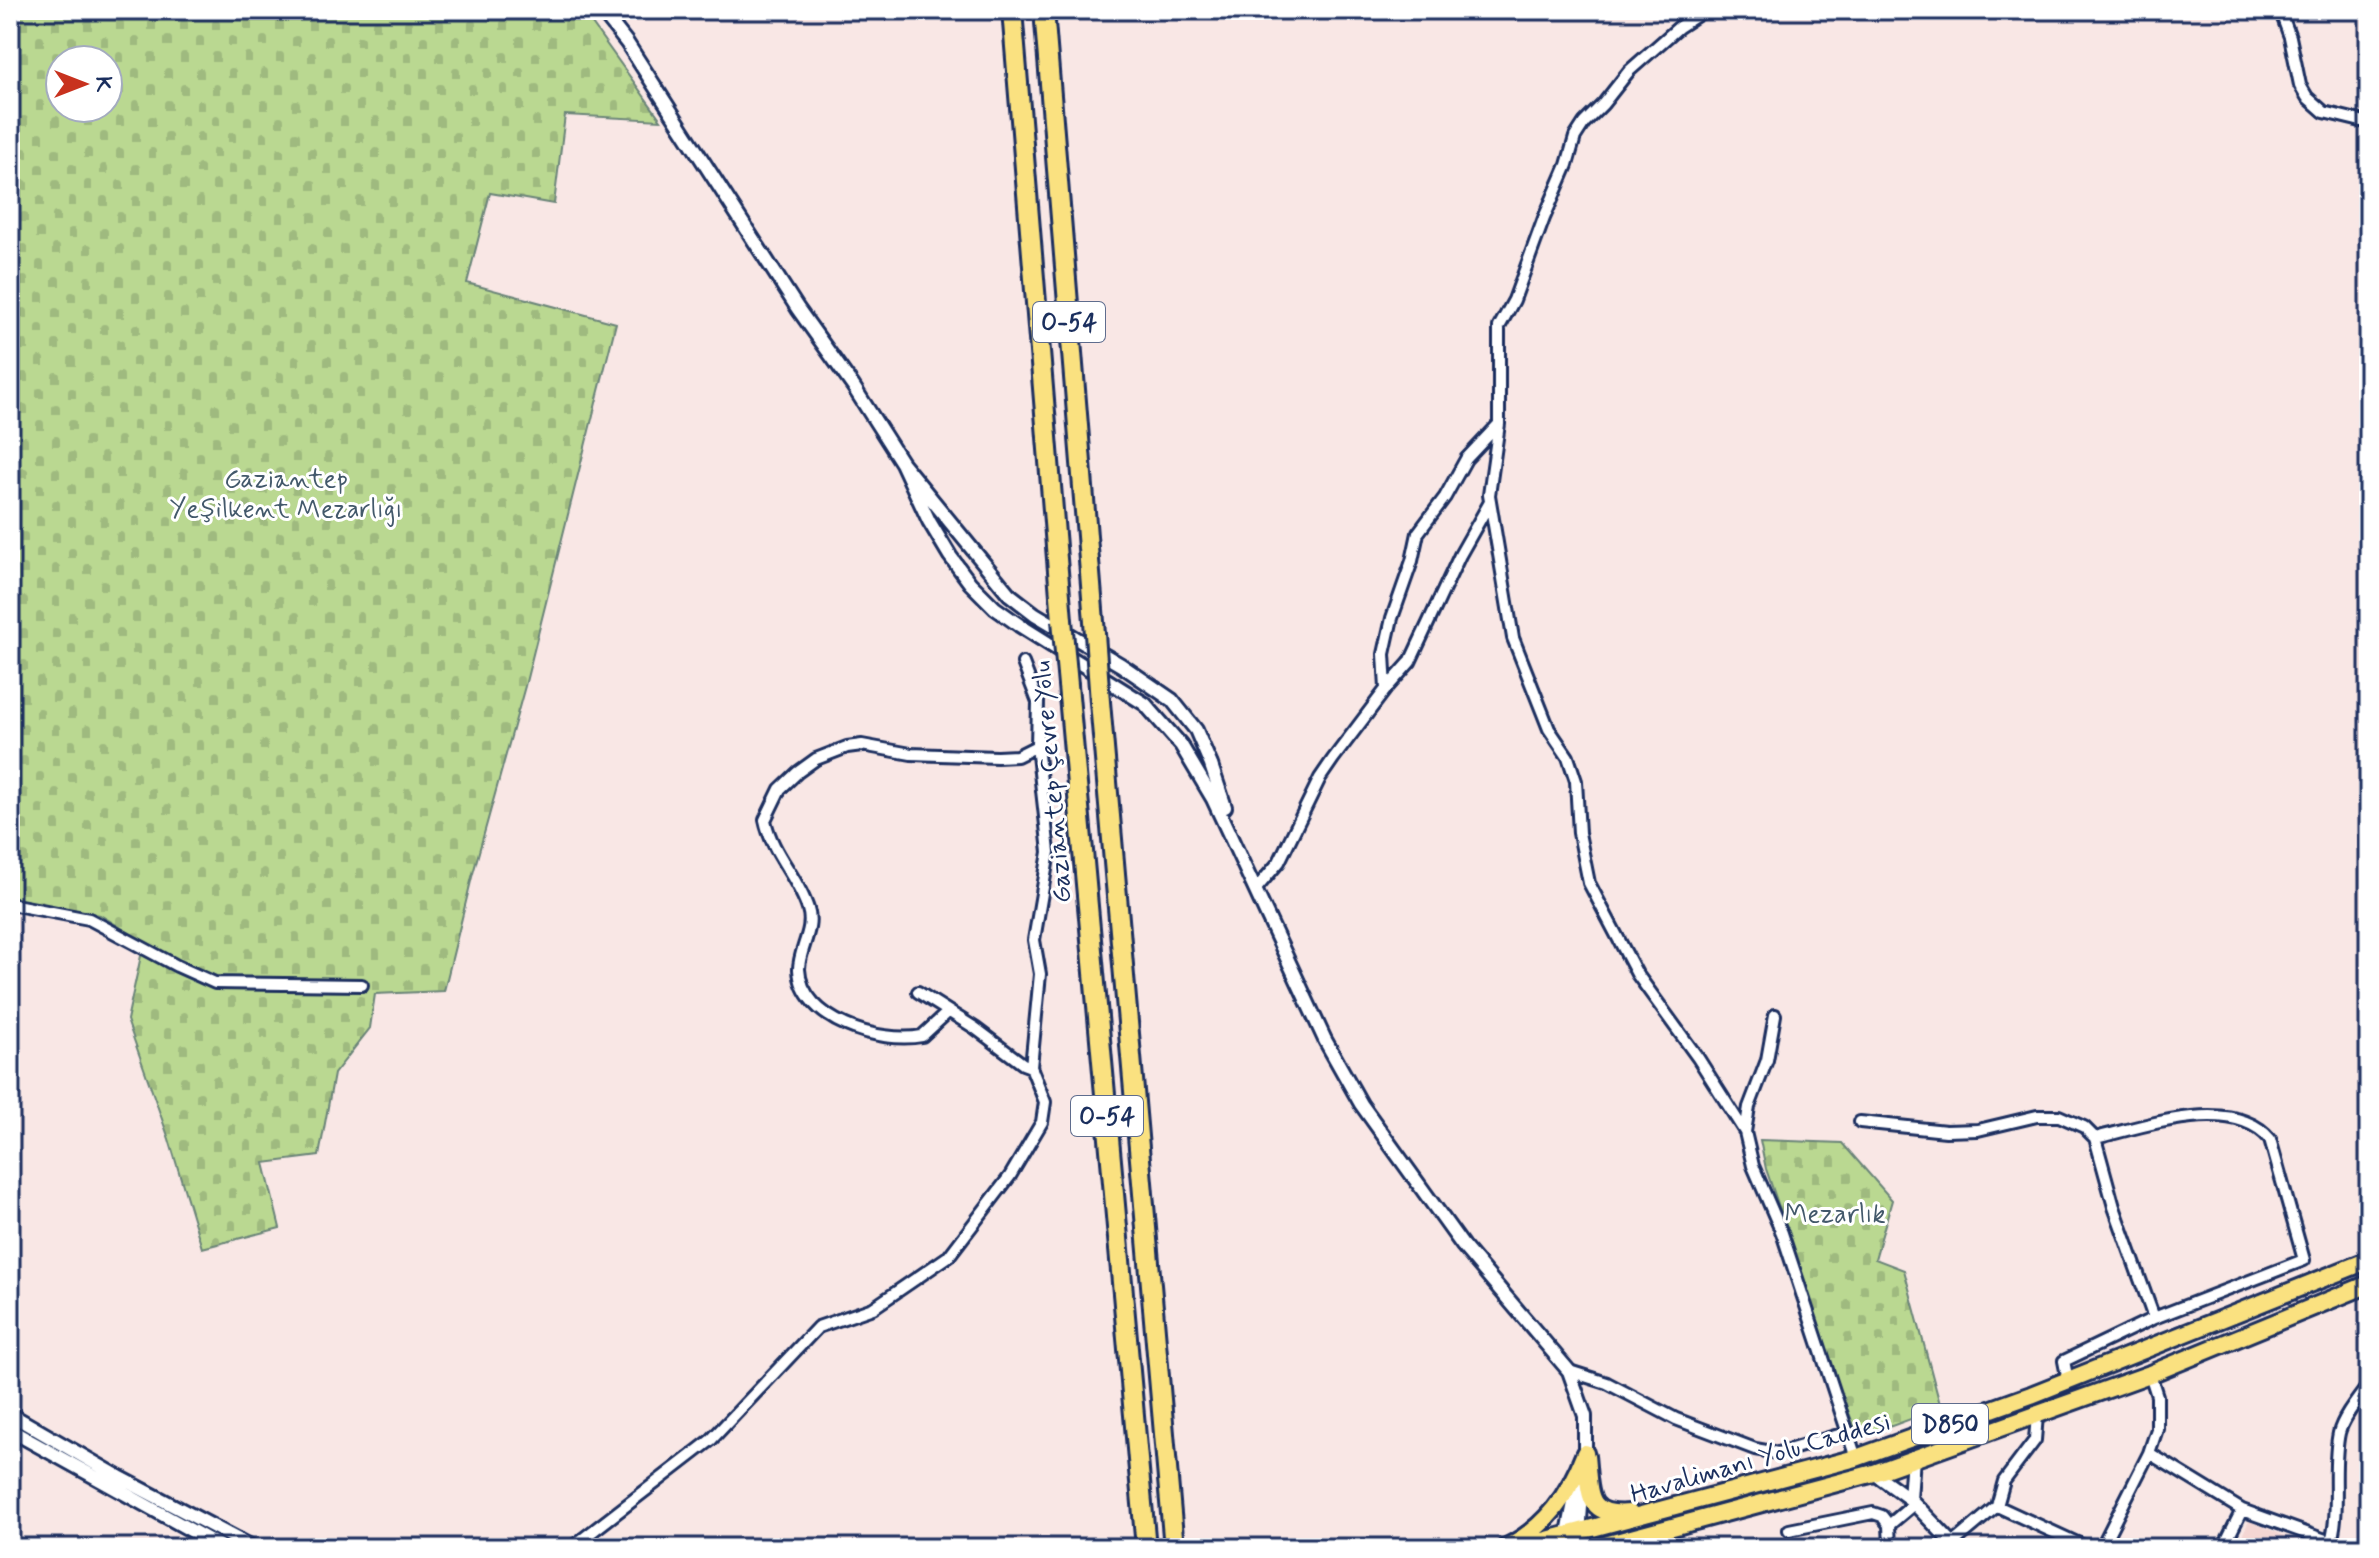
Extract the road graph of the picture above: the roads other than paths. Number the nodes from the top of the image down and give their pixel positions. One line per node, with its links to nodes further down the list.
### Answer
1 (601, 10): 8 (street)
2 (1012, 10): 52 (highway, Gaziantep Çevre Yolu / O-54, bridge)
3 (1044, 10): 53 (highway, O-54, bridge)
4 (1705, 10): 7 (street)
5 (2280, 10): 6 (street)
6 (2369, 123)
7 (1499, 424): 9 (street); 11 (street)
8 (902, 463): 13 (street); 13 (street)
9 (1490, 502): 11 (street); 22 (street)
10 (1023, 663): 12 (street)
11 (1386, 689): 14 (street)
12 (1037, 746): 18 (street); 20 (street)
13 (1238, 848): 14 (street)
14 (1256, 889): 27 (street)
15 (10, 904): 16 (street)
16 (362, 985)
17 (918, 992): 18 (street)
18 (948, 1012): 20 (street)
19 (1775, 1015): 22 (street)
20 (1031, 1067): 51 (street)
21 (1860, 1122): 23 (street)
22 (1745, 1132): 34 (street)
23 (2095, 1138): 26 (street); 26 (street)
24 (2369, 1260): 29 (highway, Havalimanı Yolu Caddesi / D850)
25 (2369, 1284): 28 (highway, Havalimanı Yolu Caddesi / D850)
26 (2154, 1318): 29 (street)
27 (1569, 1371): 34 (street); 35 (street)
28 (2150, 1374): 32 (highway, Havalimanı Yolu Caddesi / D850); 36 (street)
29 (2068, 1381): 38 (highway, Havalimanı Yolu Caddesi / D850)
30 (2369, 1384): 48 (street)
31 (10, 1414): 50 (street)
32 (2037, 1415): 37 (highway, Havalimanı Yolu Caddesi / D850); 41 (street)
33 (10, 1430): 49 (street)
34 (1849, 1432): 38 (street)
35 (1585, 1453): 43 (highway); 46 (street); 54 (highway)
36 (2149, 1453): 42 (street); 59 (street)
37 (1913, 1457): 39 (highway, Havalimanı Yolu Caddesi / D850); 40 (street)
38 (1856, 1458): 43 (highway, Havalimanı Yolu Caddesi / D850)
39 (1874, 1473): 40 (street); 56 (highway, Havalimanı Yolu Caddesi / D850)
40 (1912, 1501): 44 (street); 47 (street)
41 (1997, 1506): 47 (street); 58 (street)
42 (2242, 1510): 48 (street); 60 (street)
43 (1664, 1511): 46 (highway, Havalimanı Yolu Caddesi / D850)
44 (1889, 1525): 45 (street); 57 (street)
45 (1789, 1530)
46 (1572, 1541): 55 (highway, Havalimanı Yolu Caddesi / D850)
47 (1955, 1545)
48 (2330, 1545)
49 (223, 1548)
50 (254, 1548)
51 (571, 1548)
52 (1146, 1548)
53 (1174, 1548)
54 (1505, 1548)
55 (1517, 1548)
56 (1594, 1548)
57 (1890, 1548)
58 (2088, 1548)
59 (2101, 1548)
60 (2223, 1548)

